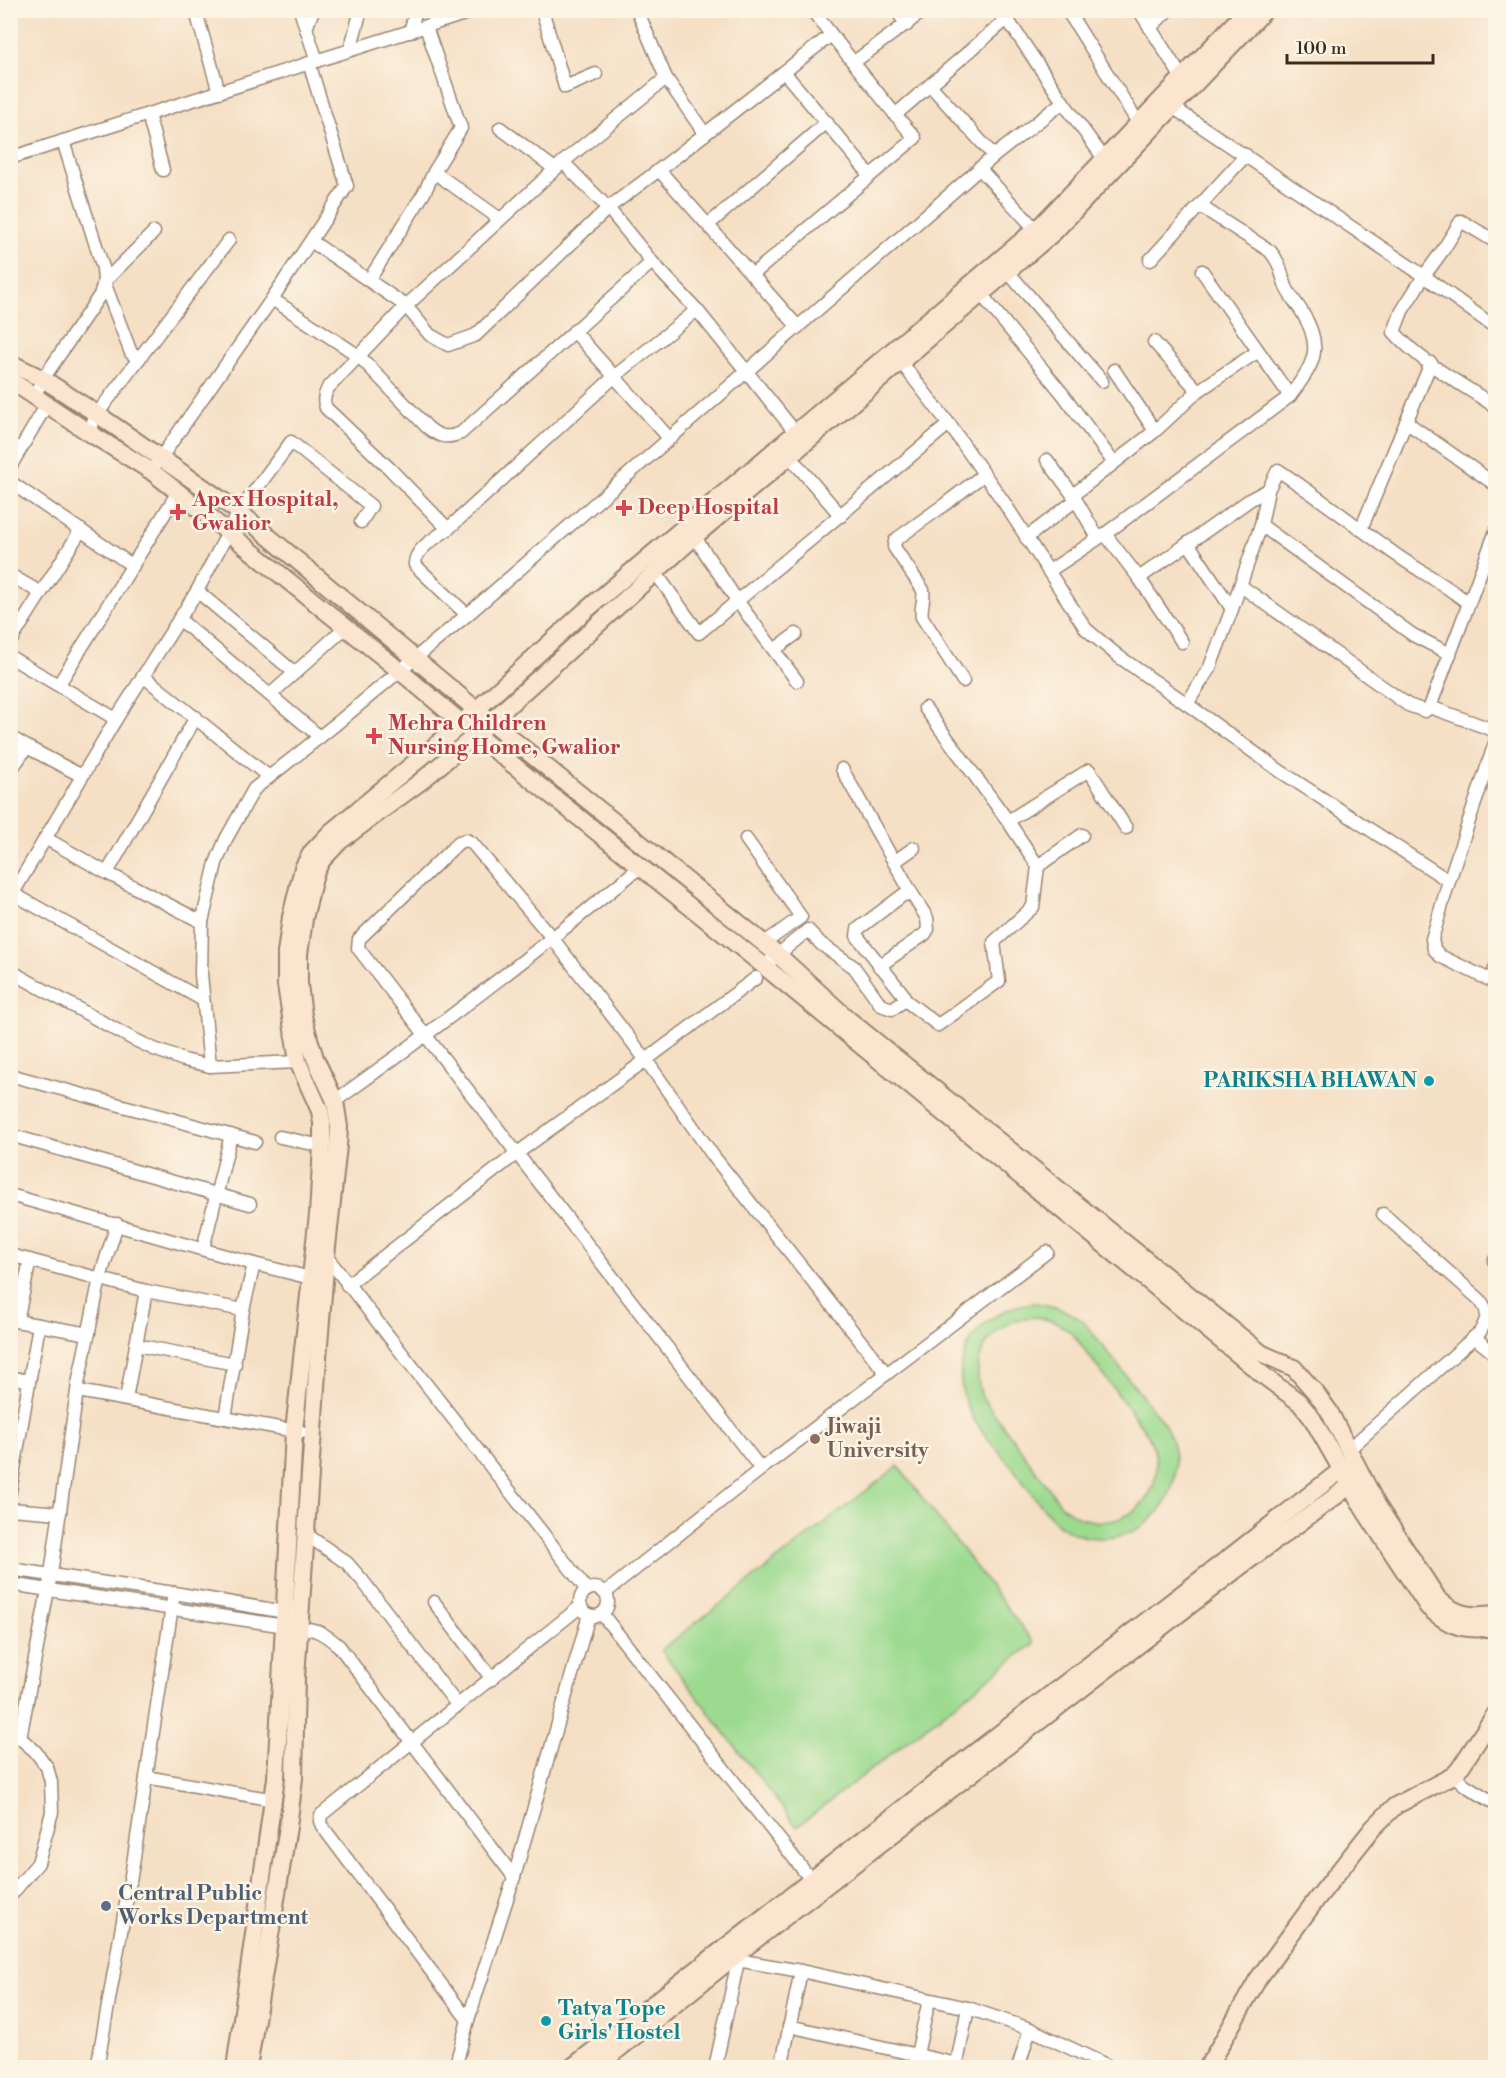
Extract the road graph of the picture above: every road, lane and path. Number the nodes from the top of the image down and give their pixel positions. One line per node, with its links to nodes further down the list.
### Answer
1 (300, 10): 21 (street)
2 (314, 10): 21 (street)
3 (362, 10): 24 (street)
4 (416, 10): 22 (street)
5 (542, 10): 28 (street)
6 (637, 10): 29 (street)
7 (812, 10): 23 (street)
8 (896, 10): 18 (street)
9 (925, 10): 18 (street)
10 (1067, 10): 38 (street)
11 (1139, 10): 20 (street)
12 (1167, 10): 20 (street)
13 (1247, 10): 30 (main road)
14 (1265, 10): 34 (main road)
15 (475, 11): 19 (street)
16 (1004, 15): 31 (street); 33 (street)
17 (198, 19): 32 (street)
18 (907, 25): 26 (street)
19 (426, 27): 22 (street); 50 (street)
20 (1150, 28): 30 (street)
21 (306, 29): 25 (street)
22 (410, 32): 24 (street)
23 (831, 34): 26 (street); 27 (street)
24 (350, 50): 25 (street)
25 (313, 62): 32 (street); 59 (street)
26 (854, 62): 36 (street)
27 (784, 72): 37 (street); 40 (street)
28 (596, 74)
29 (666, 78): 40 (street); 46 (street)
30 (1182, 78): 34 (main road)
31 (930, 85): 36 (street); 43 (street)
32 (219, 92): 35 (street)
33 (1063, 102): 43 (street); 45 (street)
34 (1168, 104): 38 (main road); 42 (street); 64 (main road)
35 (148, 114): 41 (street); 48 (street)
36 (895, 115): 51 (street)
37 (827, 122): 51 (street); 55 (street)
38 (1139, 124): 45 (main road)
39 (500, 128): 46 (street)
40 (705, 134): 49 (street)
41 (63, 141): 44 (street); 68 (street)
42 (1246, 154): 52 (street); 66 (street)
43 (994, 156): 47 (street)
44 (10, 158)
45 (1105, 160): 56 (main road)
46 (559, 166): 53 (street); 54 (street)
47 (979, 168): 56 (street); 73 (street)
48 (163, 170)
49 (659, 170): 53 (street); 55 (street)
50 (434, 172): 54 (street); 67 (street)
51 (870, 175): 65 (street)
52 (1200, 206): 61 (street); 90 (street)
53 (608, 208): 62 (street); 71 (street)
54 (500, 219): 71 (street)
55 (708, 225): 65 (street)
56 (1036, 230): 79 (main road)
57 (154, 232): 68 (street)
58 (229, 240): 80 (street)
59 (311, 241): 67 (street); 70 (street)
60 (1496, 242): 66 (street)
61 (1150, 260)
62 (652, 262): 72 (street); 75 (street)
63 (1202, 271): 77 (street)
64 (1008, 272): 69 (main road); 88 (street)
65 (752, 275): 73 (street)
66 (1424, 276): 74 (street); 82 (street)
67 (369, 280): 71 (street)
68 (104, 282): 80 (street); 87 (street)
69 (981, 294): 79 (main road); 102 (street)
70 (272, 299): 78 (street); 103 (street)
71 (406, 306): 78 (street)
72 (697, 310): 84 (street); 85 (street)
73 (798, 327): 84 (street)
74 (1496, 328)
75 (574, 331): 78 (street); 85 (street)
76 (1154, 342): 89 (street)
77 (1257, 352): 89 (street); 90 (street)
78 (358, 356): 115 (street)
79 (896, 357): 95 (street); 98 (main road); 100 (main road)
80 (139, 359): 93 (street)
81 (10, 363): 87 (main road)
82 (1431, 363): 92 (street); 94 (street)
83 (1114, 370): 96 (street)
84 (747, 371): 98 (street); 99 (street)
85 (615, 376): 99 (street); 115 (street)
86 (10, 380): 91 (main road)
87 (43, 380): 91 (street); 93 (main road)
88 (1102, 381)
89 (1198, 391): 96 (street)
90 (1290, 396): 121 (street)
91 (41, 400): 97 (main road); 104 (street)
92 (1496, 407)
93 (97, 414): 97 (street); 103 (main road)
94 (1406, 422): 107 (street); 116 (street)
95 (950, 424): 105 (street); 112 (street)
96 (1155, 431): 102 (street)
97 (87, 432): 103 (main road)
98 (796, 433): 100 (main road)
99 (669, 438): 135 (street)
100 (785, 451): 112 (street); 119 (main road)
101 (1047, 460): 110 (street)
102 (1114, 463): 110 (street)
103 (156, 464): 109 (main road); 111 (main road)
104 (10, 468)
105 (983, 475): 122 (street); 151 (street)
106 (10, 482): 117 (street)
107 (1496, 485)
108 (1268, 490): 114 (street); 116 (street); 123 (street)
109 (178, 492): 118 (main road); 124 (street)
110 (1074, 498): 121 (street); 122 (street)
111 (239, 512): 113 (street); 118 (street); 146 (main road)
112 (841, 516): 132 (street)
113 (362, 522)
114 (1261, 525): 129 (street); 144 (street)
115 (448, 529): 135 (street)
116 (1361, 529): 133 (street)
117 (81, 530): 124 (street); 131 (street)
118 (227, 531): 130 (street); 137 (main road)
119 (690, 531): 126 (main road); 132 (street); 138 (main road)
120 (1496, 531): 133 (street)
121 (1102, 536): 125 (street); 128 (street)
122 (1026, 538): 125 (street)
123 (1188, 543): 128 (street); 134 (street)
124 (133, 566): 152 (street)
125 (1049, 571): 154 (street)
126 (655, 572): 132 (street); 141 (main road)
127 (10, 575): 131 (street)
128 (1139, 578): 142 (street)
129 (1241, 586): 134 (street); 155 (street)
130 (197, 591): 136 (street); 148 (street)
131 (40, 593): 140 (street)
132 (738, 602): 143 (street)
133 (1468, 603): 144 (street)
134 (1232, 609): 154 (street)
135 (466, 615): 146 (street)
136 (179, 619): 149 (street); 153 (street)
137 (346, 627): 147 (main road); 148 (street)
138 (565, 629): 141 (main road); 157 (main road)
139 (796, 634): 143 (street)
140 (10, 642)
141 (576, 642): 160 (main road)
142 (1182, 642)
143 (774, 650): 150 (street)
144 (1450, 654): 155 (street)
145 (10, 657): 152 (street)
146 (415, 658): 147 (street); 157 (main road)
147 (400, 671): 161 (main road); 164 (street)
148 (295, 673): 153 (street)
149 (143, 676): 158 (street); 159 (street)
150 (797, 681)
151 (963, 681)
152 (59, 684): 159 (street)
153 (270, 696): 164 (street)
154 (1187, 704): 182 (street)
155 (1430, 707): 162 (street)
156 (925, 708): 172 (street)
157 (477, 709): 160 (main road); 161 (main road)
158 (196, 717): 171 (street); 181 (street)
159 (116, 719): 170 (street)
160 (491, 722): 163 (main road); 190 (main road)
161 (461, 723): 163 (main road); 183 (main road)
162 (1496, 731)
163 (476, 735): 180 (main road); 183 (main road)
164 (320, 736): 171 (street)
165 (10, 737): 167 (street)
166 (1496, 740): 182 (street)
167 (27, 747): 169 (street); 170 (street)
168 (842, 769): 178 (street)
169 (10, 771)
170 (82, 776): 175 (street)
171 (269, 777): 187 (street)
172 (1008, 821): 173 (street); 179 (street)
173 (1126, 828)
174 (1082, 835): 179 (street)
175 (45, 838): 181 (street); 184 (street)
176 (746, 839): 186 (street)
177 (914, 848): 178 (street)
178 (894, 862): 185 (street)
179 (1038, 866): 197 (street)
180 (640, 867): 189 (street); 193 (main road)
181 (106, 873): 187 (street)
182 (1449, 881): 195 (street)
183 (304, 887): 200 (main road); 203 (main road)
184 (12, 892): 196 (street)
185 (912, 894): 191 (street); 191 (street)
186 (801, 917): 188 (street); 190 (street)
187 (202, 922): 196 (street)
188 (808, 930): 190 (street); 197 (street)
189 (553, 939): 198 (street); 198 (street); 199 (street)
190 (770, 949): 193 (street); 243 (main road)
191 (879, 966): 197 (street)
192 (1496, 966): 195 (street)
193 (760, 972): 199 (street); 243 (main road)
194 (13, 976): 201 (street)
195 (1493, 982)
196 (203, 1000): 201 (street)
197 (905, 1000)
198 (425, 1037): 204 (street); 210 (street)
199 (646, 1060): 210 (street); 234 (street)
200 (298, 1062): 201 (street); 203 (main road)
201 (210, 1066)
202 (10, 1075): 206 (street)
203 (314, 1076): 204 (main road); 209 (main road)
204 (335, 1101): 219 (main road)
205 (10, 1135): 212 (street)
206 (231, 1135): 208 (street); 212 (street)
207 (280, 1137): 209 (street)
208 (255, 1142)
209 (322, 1146): 223 (main road)
210 (516, 1154): 224 (street); 244 (street)
211 (10, 1195): 215 (street)
212 (218, 1195): 213 (street); 216 (street)
213 (250, 1204)
214 (1383, 1214): 230 (street)
215 (117, 1224): 216 (street); 222 (street)
216 (203, 1249): 221 (street)
217 (1047, 1252): 234 (street)
218 (10, 1255): 220 (street)
219 (326, 1256): 223 (main road); 224 (street)
220 (30, 1260): 222 (street); 227 (street)
221 (254, 1264): 223 (street); 226 (street)
222 (100, 1278): 225 (street); 229 (street)
223 (317, 1280): 240 (main road); 241 (main road)
224 (347, 1285): 254 (street)
225 (147, 1291): 226 (street); 231 (street)
226 (243, 1310): 233 (street)
227 (14, 1321): 228 (street)
228 (39, 1325): 229 (street); 236 (street)
229 (89, 1334): 237 (street)
230 (1474, 1337): 232 (street); 243 (street)
231 (136, 1345): 233 (street); 238 (street)
232 (1496, 1355)
233 (235, 1364): 239 (street)
234 (886, 1373): 244 (street)
235 (10, 1377): 236 (street)
236 (29, 1381): 242 (street)
237 (78, 1391): 238 (street); 248 (street)
238 (126, 1399): 239 (street)
239 (225, 1418): 240 (street)
240 (294, 1431): 241 (street); 261 (main road)
241 (313, 1433): 249 (main road)
242 (15, 1444): 246 (street)
243 (1348, 1460): 245 (main road); 274 (main road)
244 (761, 1469): 256 (street)
245 (1357, 1481): 260 (main road); 262 (main road); 276 (main road)
246 (10, 1492)
247 (10, 1509): 248 (street)
248 (60, 1513): 251 (street)
249 (307, 1535): 261 (main road); 264 (street)
250 (10, 1569): 251 (street)
251 (51, 1574): 253 (street); 255 (street)
252 (10, 1584): 253 (street)
253 (48, 1590): 258 (street); 267 (street)
254 (587, 1590): 256 (street); 259 (street)
255 (174, 1593): 258 (street); 261 (street)
256 (605, 1593): 259 (street)
257 (435, 1602): 263 (street)
258 (172, 1608): 261 (street); 270 (street)
259 (591, 1612): 263 (street); 273 (street); 274 (street)
260 (1496, 1614)
261 (293, 1620): 268 (street); 271 (main road); 289 (main road)
262 (1496, 1627)
263 (492, 1678): 264 (street)
264 (458, 1706): 268 (street)
265 (1496, 1713): 266 (main road)
266 (1491, 1732): 269 (main road)
267 (15, 1737): 275 (street)
268 (412, 1742): 273 (street); 280 (street)
269 (1454, 1775): 272 (street); 297 (main road)
270 (146, 1777): 271 (street); 287 (street)
271 (274, 1800): 288 (main road)
272 (1496, 1804)
273 (514, 1877): 280 (street)
274 (812, 1881): 291 (main road)
275 (10, 1896)
276 (735, 1960): 277 (street); 283 (main road); 294 (street)
277 (801, 1971): 278 (street); 281 (street)
278 (929, 2000): 279 (street); 284 (street)
279 (968, 2008): 282 (street); 285 (street)
280 (468, 2020): 290 (street)
281 (789, 2026): 284 (street); 295 (street)
282 (1030, 2030): 286 (street); 296 (street)
283 (618, 2049): 292 (main road); 293 (street)
284 (916, 2061): 285 (street)
285 (957, 2066)
286 (1108, 2066)
287 (97, 2067)
288 (235, 2067)
289 (248, 2067)
290 (455, 2067)
291 (571, 2067)
292 (595, 2067)
293 (614, 2067)
294 (715, 2067)
295 (781, 2067)
296 (1018, 2067)
297 (1207, 2067)

